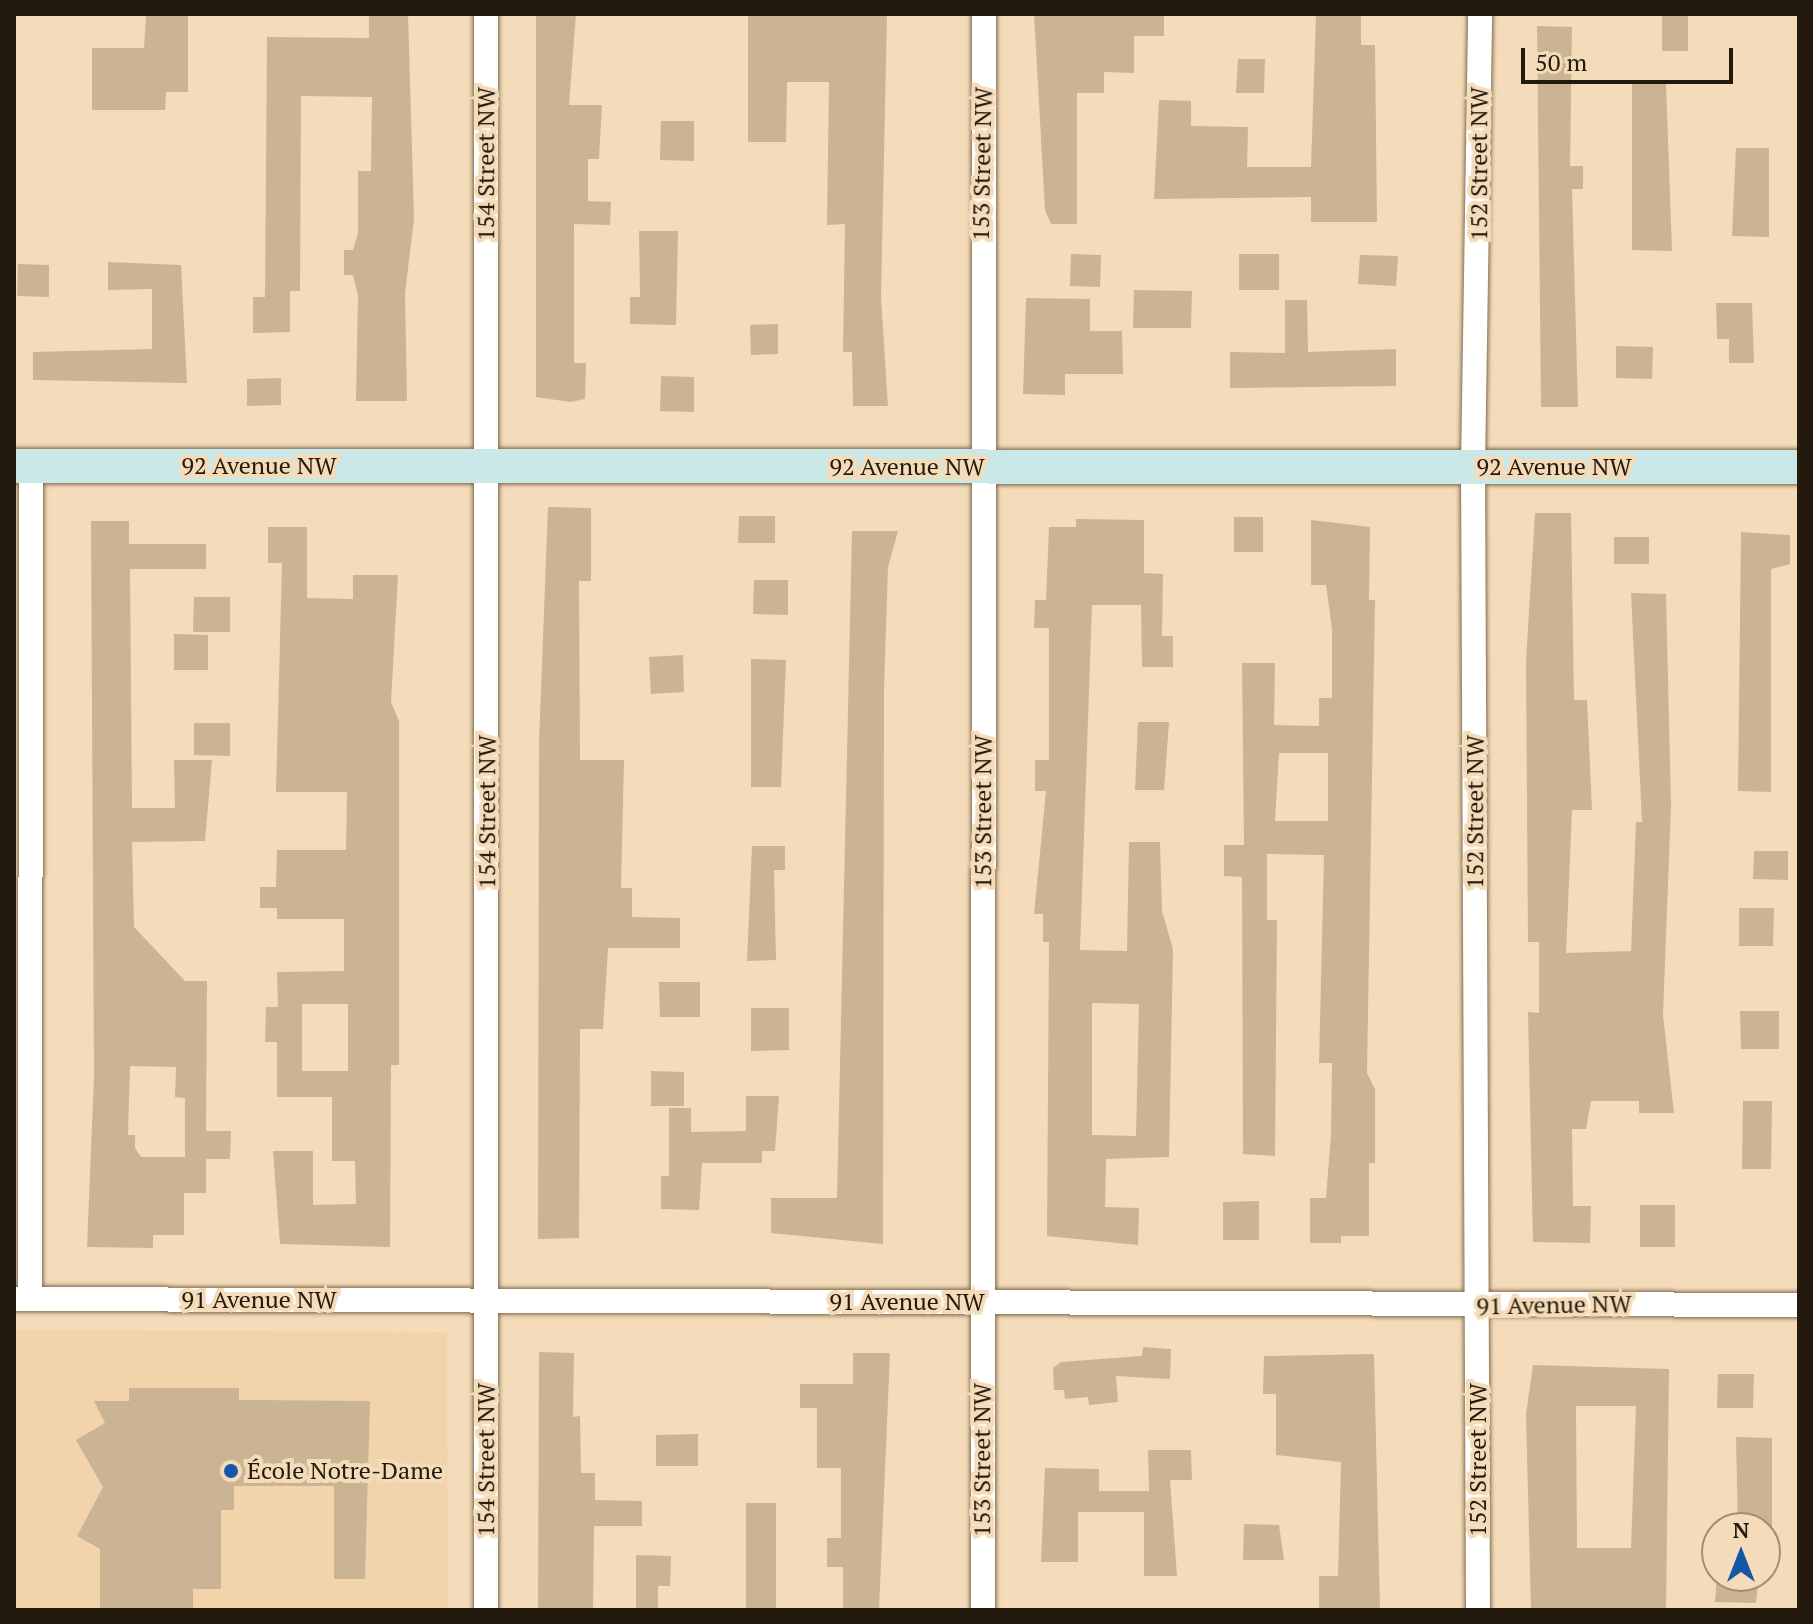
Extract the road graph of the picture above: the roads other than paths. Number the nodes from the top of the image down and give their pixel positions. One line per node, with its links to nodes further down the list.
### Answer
1 (486, 14): 5 (street, 154 Street NW)
2 (984, 14): 6 (street, 153 Street NW)
3 (1480, 14): 8 (street, 152 Street NW)
4 (23, 466): 5 (street, 92 Avenue NW); 9 (street)
5 (486, 466): 6 (street, 92 Avenue NW); 12 (street, 154 Street NW)
6 (985, 467): 8 (street, 92 Avenue NW); 13 (street, 153 Street NW)
7 (1799, 467): 8 (street, 92 Avenue NW)
8 (1473, 468): 15 (street, 152 Street NW)
9 (22, 677): 10 (street)
10 (23, 1102): 11 (street)
11 (22, 1299): 12 (street, 91 Avenue NW)
12 (487, 1301): 13 (street, 91 Avenue NW); 16 (street, 154 Street NW)
13 (981, 1302): 15 (street, 91 Avenue NW); 17 (street, 153 Street NW)
14 (1799, 1305): 15 (street, 91 Avenue NW)
15 (1478, 1306): 18 (street, 152 Street NW)
16 (486, 1610)
17 (983, 1610)
18 (1478, 1610)

